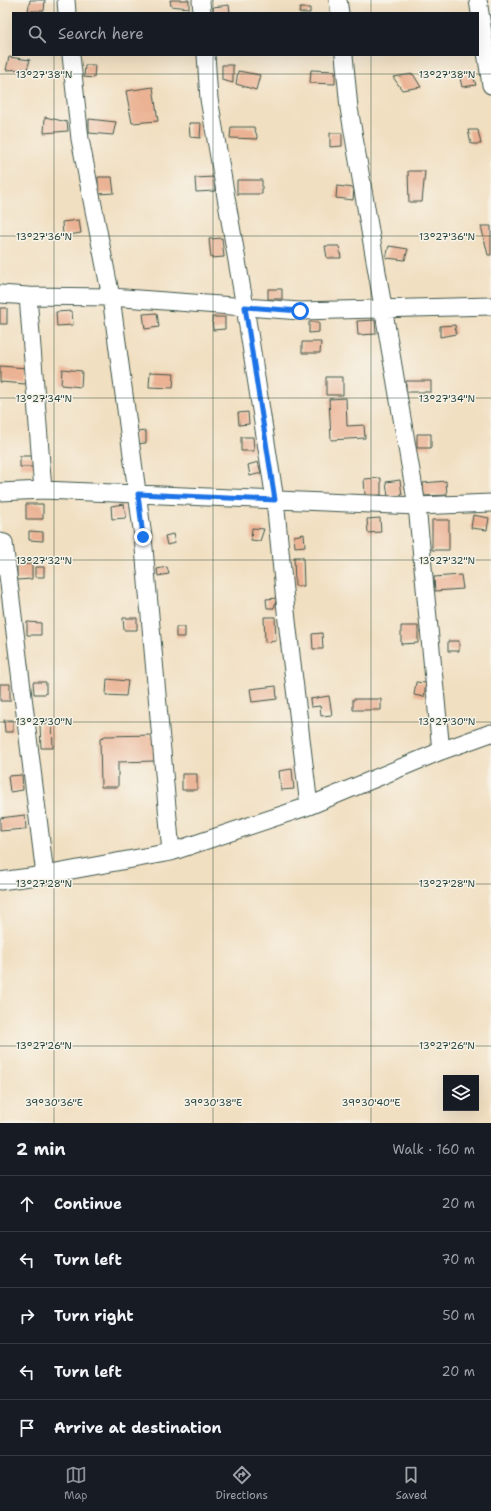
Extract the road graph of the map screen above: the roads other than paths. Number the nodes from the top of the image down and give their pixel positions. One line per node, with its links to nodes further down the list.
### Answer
1 (66, 0): 5 (street)
2 (201, 0): 6 (street)
3 (338, 0): 7 (street)
4 (478, 0): 11 (street)
5 (67, 12)
6 (202, 12)
7 (340, 12)
8 (71, 56): 14 (street)
9 (206, 56): 16 (street)
10 (344, 56): 17 (street)
11 (491, 85)
12 (0, 294): 13 (street)
13 (28, 296): 14 (street); 18 (street)
14 (111, 297): 16 (street); 20 (street)
15 (491, 306): 17 (street)
16 (245, 307): 17 (street); 21 (street)
17 (384, 309): 23 (street)
18 (44, 490): 19 (street); 20 (street)
19 (0, 492)
20 (138, 494): 21 (street); 28 (street)
21 (275, 500): 23 (street); 27 (street)
22 (491, 503): 23 (street)
23 (417, 506): 26 (street)
24 (0, 542): 29 (street)
25 (491, 733): 26 (street)
26 (441, 751): 27 (street)
27 (309, 806): 28 (street)
28 (172, 852): 29 (street)
29 (46, 875): 30 (street)
30 (0, 881)

